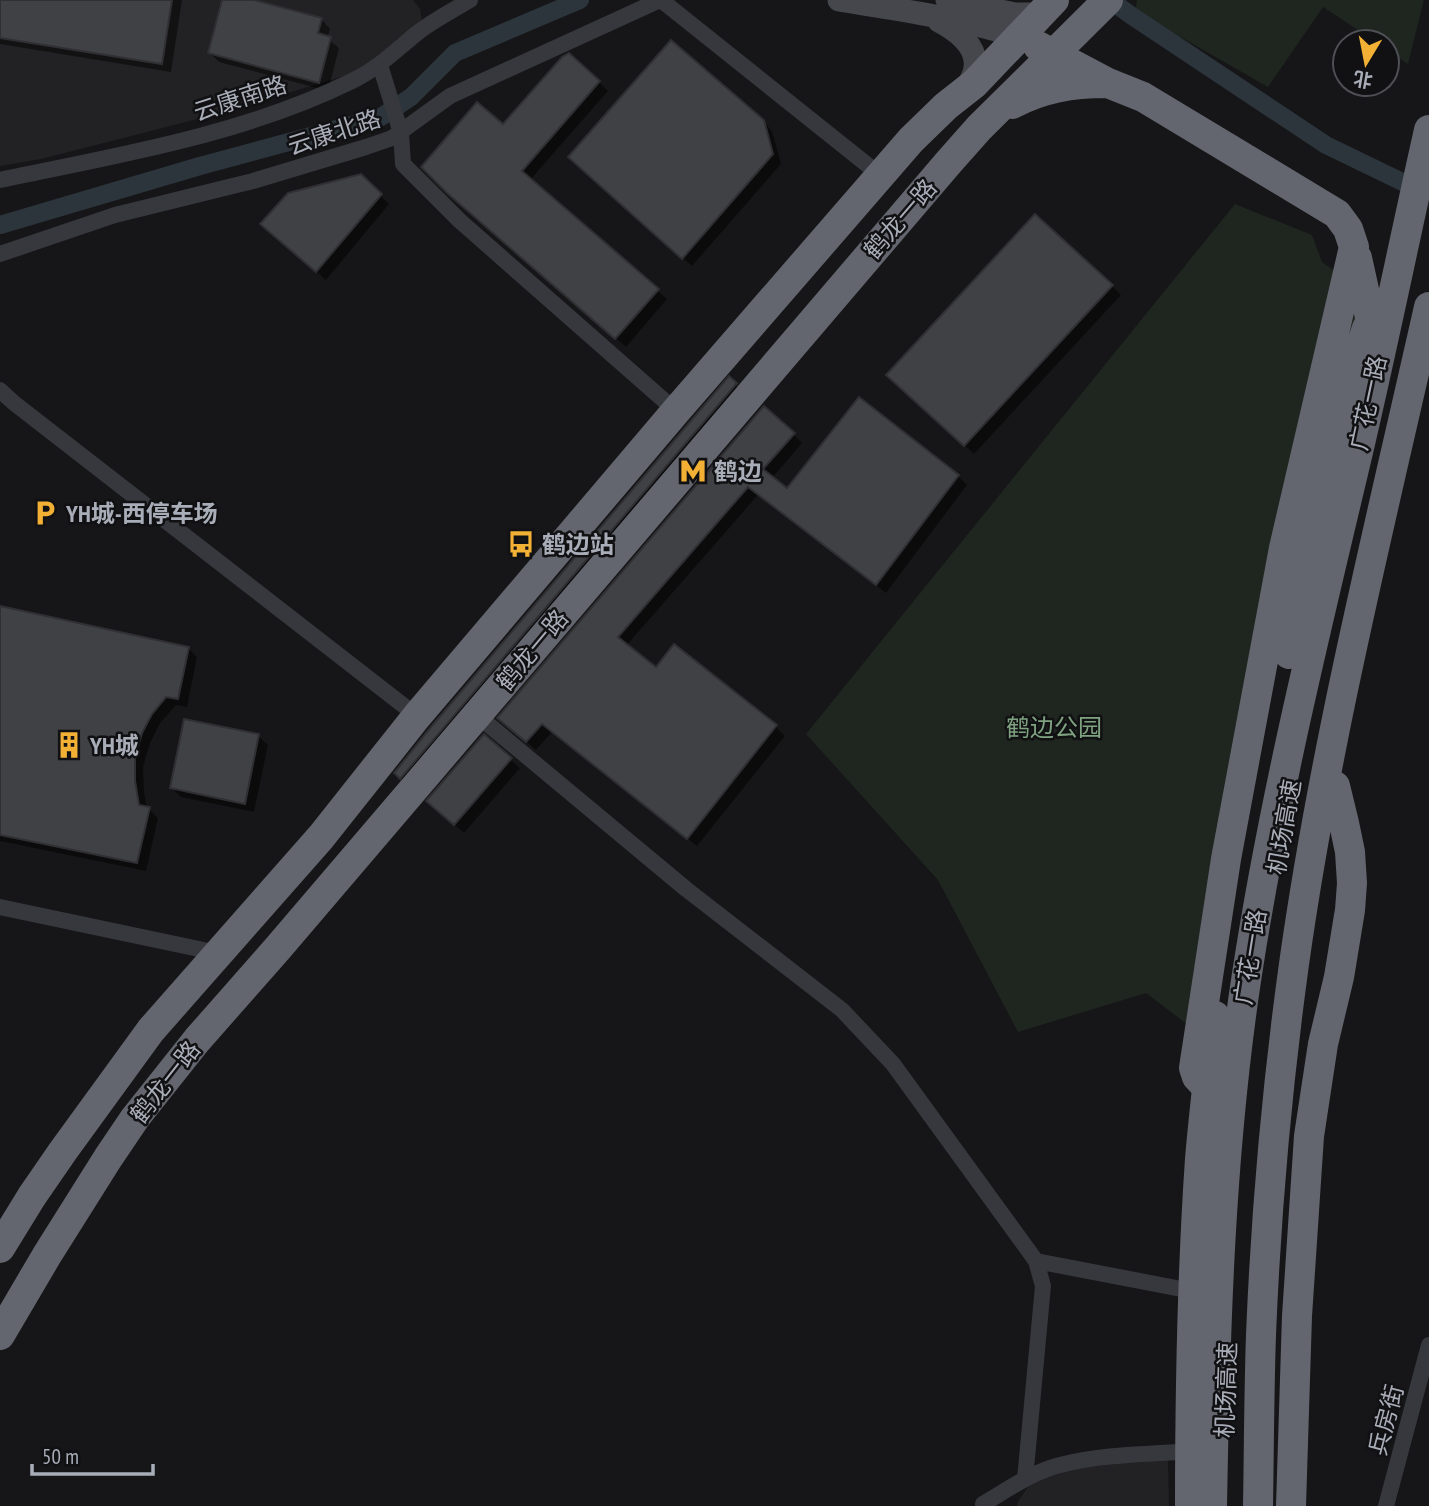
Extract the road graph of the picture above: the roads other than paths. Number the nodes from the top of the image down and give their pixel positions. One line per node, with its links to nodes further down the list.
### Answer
1 (470, 0): 10 (street, 云康南路)
2 (661, 0): 14 (street, 云康北路); 16 (street)
3 (839, 0): 7 (street)
4 (947, 0): 5 (street)
5 (1047, 7): 8 (highway, 鹤龙一路)
6 (1101, 7): 9 (highway, 鹤龙一路)
7 (926, 15): 8 (street); 12 (street)
8 (1019, 37): 9 (highway); 12 (highway, 鹤龙一路)
9 (1054, 54): 11 (highway); 13 (highway, 鹤龙一路)
10 (380, 65): 14 (street); 17 (street, 云康南路)
11 (1108, 83): 13 (highway); 18 (highway)
12 (966, 90): 16 (highway, 鹤龙一路)
13 (989, 120): 26 (highway, 鹤龙一路)
14 (401, 133): 19 (street, 云康北路); 25 (street)
15 (1427, 147): 20 (highway); 42 (highway, 机场高速)
16 (880, 175): 25 (highway, 鹤龙一路)
17 (0, 180)
18 (1354, 247): 22 (highway); 31 (highway)
19 (0, 254)
20 (1401, 255): 22 (highway); 31 (highway, 广花一路)
21 (1429, 307): 43 (highway, 机场高速)
22 (1370, 317): 40 (highway, bridge)
23 (1429, 360): 28 (highway, 广花一路)
24 (0, 390): 27 (street)
25 (676, 411): 27 (highway, 鹤龙一路)
26 (477, 715): 33 (street); 35 (highway, 鹤龙一路)
27 (417, 716): 30 (highway, 鹤龙一路)
28 (1335, 786): 44 (highway, 广花一路); 45 (highway)
29 (0, 907): 30 (street)
30 (219, 953): 32 (highway, 鹤龙一路)
31 (1230, 1114): 34 (highway, 广花一路)
32 (0, 1248)
33 (1036, 1261): 34 (street); 38 (street)
34 (1217, 1295): 37 (highway, 广花一路)
35 (0, 1335)
36 (1429, 1345): 46 (street, 兵房街)
37 (1213, 1450): 38 (street); 41 (highway, 广花一路)
38 (1025, 1479): 39 (street)
39 (983, 1504)
40 (1190, 1506)
41 (1212, 1506)
42 (1223, 1506)
43 (1258, 1506)
44 (1267, 1506)
45 (1291, 1506)
46 (1386, 1506)

